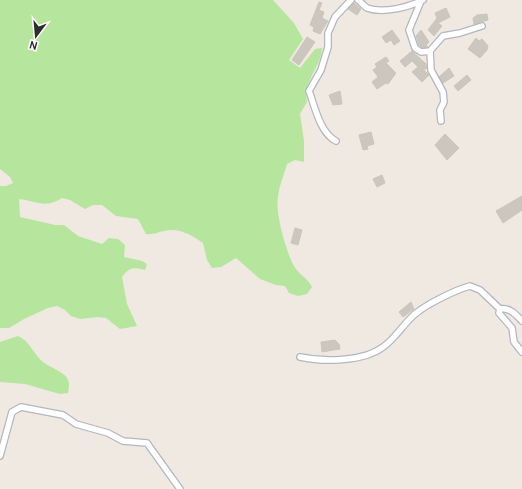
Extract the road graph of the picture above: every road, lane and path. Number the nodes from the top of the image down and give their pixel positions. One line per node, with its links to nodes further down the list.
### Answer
1 (351, 0): 7 (street)
2 (358, 0): 3 (street)
3 (422, 1): 5 (street)
4 (482, 26): 5 (street)
5 (430, 51): 6 (street)
6 (441, 121)
7 (336, 141)
8 (500, 309): 9 (street); 10 (street); 11 (street)
9 (522, 321)
10 (522, 352)
11 (300, 357)
12 (0, 456): 13 (street)
13 (180, 489)

